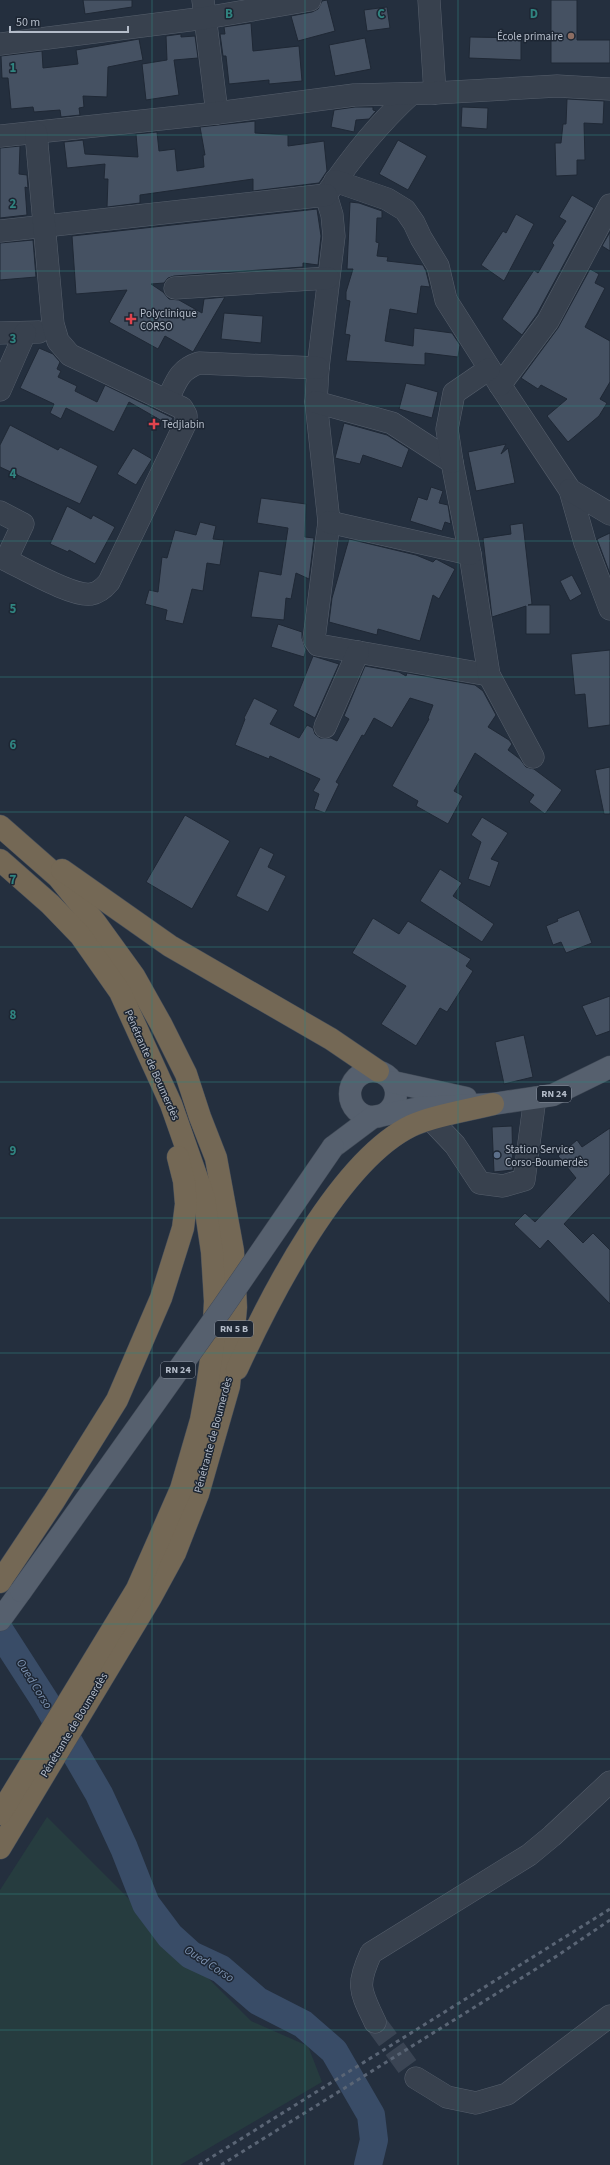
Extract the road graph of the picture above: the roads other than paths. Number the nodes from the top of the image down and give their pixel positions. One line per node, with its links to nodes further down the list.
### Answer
1 (310, 0): 3 (street)
2 (429, 0): 6 (street)
3 (204, 9): 4 (street); 8 (street)
4 (0, 44)
5 (610, 89): 6 (street)
6 (435, 93): 7 (street)
7 (411, 94): 8 (street); 11 (street)
8 (217, 113): 9 (street)
9 (36, 133): 10 (street); 13 (street)
10 (0, 135)
11 (331, 188): 13 (street); 15 (street); 21 (street)
12 (610, 205): 21 (street)
13 (44, 227): 14 (street); 17 (street)
14 (0, 231)
15 (328, 278): 16 (street); 20 (street)
16 (175, 288)
17 (55, 332): 19 (street); 23 (street)
18 (0, 333): 19 (street)
19 (25, 333): 22 (street)
20 (318, 368): 23 (street); 24 (street)
21 (494, 377): 25 (street); 26 (street)
22 (2, 378)
23 (167, 401): 27 (street)
24 (316, 402): 25 (street); 29 (street)
25 (452, 462): 30 (street)
26 (570, 490): 28 (street); 31 (street)
27 (0, 512)
28 (610, 514)
29 (328, 522): 30 (street); 32 (street)
30 (470, 554): 33 (street)
31 (610, 609)
32 (358, 652): 33 (street); 34 (street)
33 (489, 675): 35 (street)
34 (325, 727)
35 (532, 757)
36 (0, 826): 40 (highway); 47 (highway, Pénétrante de Boumerdès / RN 5 B)
37 (0, 860): 38 (highway, Pénétrante de Boumerdès / RN 5 B)
38 (120, 992): 48 (highway); 51 (highway, Pénétrante de Boumerdès / RN 5 B)
39 (610, 1067): 42 (main road, RN 24)
40 (385, 1076): 41 (main road); 43 (main road); 45 (main road)
41 (351, 1086): 45 (main road); 46 (main road)
42 (535, 1098): 43 (main road, RN 24); 44 (street)
43 (493, 1104): 44 (highway)
44 (425, 1114): 45 (main road); 47 (highway)
45 (373, 1117): 46 (main road)
46 (333, 1147): 49 (main road, RN 24, bridge)
47 (229, 1386): 52 (highway, Pénétrante de Boumerdès / RN 5 B)
48 (2, 1579)
49 (0, 1620)
50 (610, 1782): 54 (street)
51 (0, 1814)
52 (0, 1848)
53 (610, 2016): 55 (street)
54 (375, 2022)
55 (416, 2078)

